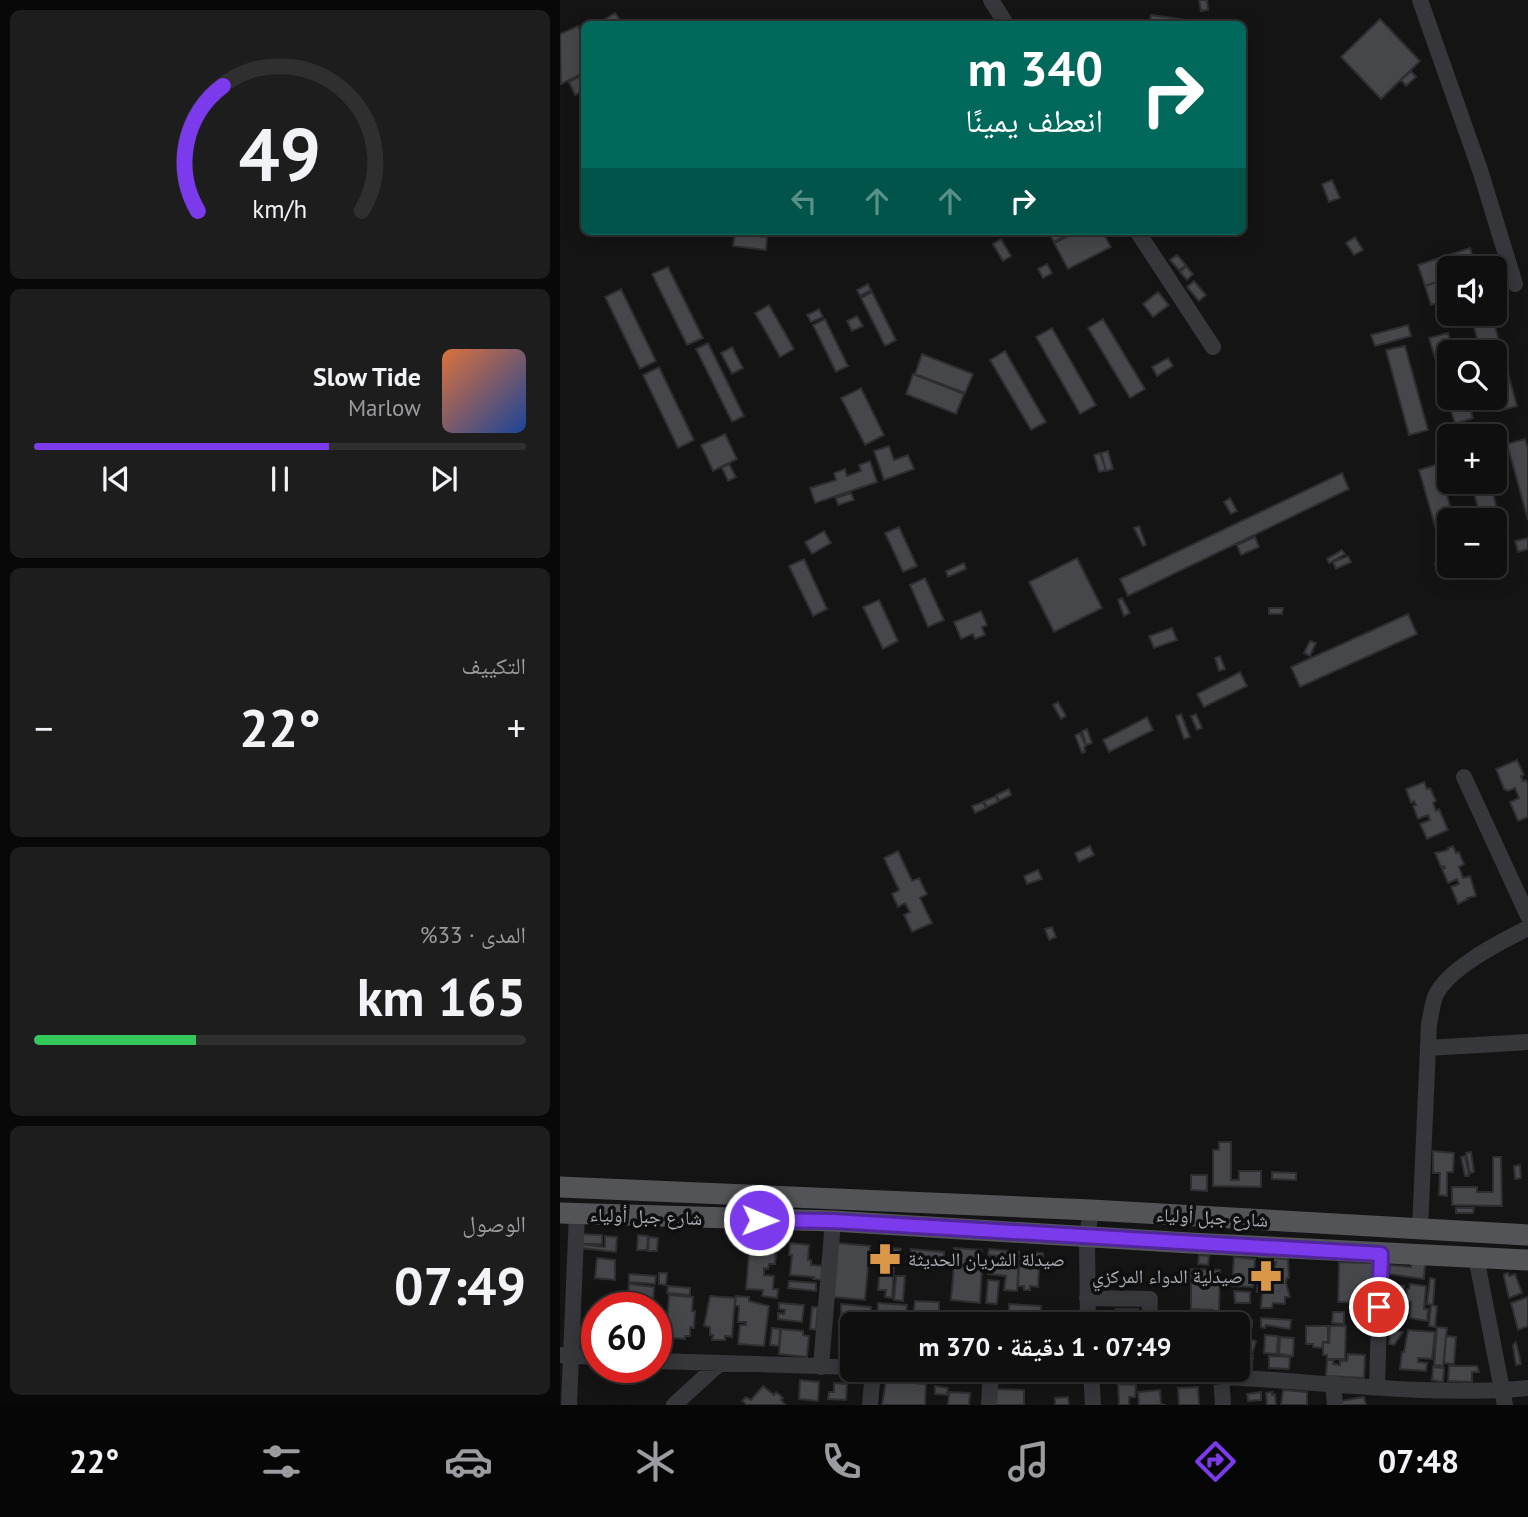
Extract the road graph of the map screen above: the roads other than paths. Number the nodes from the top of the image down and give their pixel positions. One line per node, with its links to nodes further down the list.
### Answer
1 (991, 0): 3 (street)
2 (1420, 0): 5 (street)
3 (1004, 21)
4 (1140, 235): 6 (street)
5 (1515, 284)
6 (1213, 347)
7 (1464, 777): 8 (street)
8 (1528, 916)
9 (1528, 928): 11 (street)
10 (1528, 1042): 11 (street)
11 (1428, 1048): 16 (street)
12 (560, 1187): 13 (main road, شارع جبل أولياء)
13 (1091, 1210): 16 (main road, شارع جبل أولياء); 18 (street)
14 (569, 1213): 15 (main road, شارع جبل أولياء); 25 (street)
15 (833, 1221): 18 (main road, شارع جبل أولياء); 28 (street)
16 (1420, 1230): 17 (main road, شارع جبل أولياء)
17 (1528, 1235)
18 (1087, 1237): 19 (main road, شارع جبل أولياء); 22 (street)
19 (1381, 1254): 20 (main road, شارع جبل أولياء); 36 (street)
20 (1476, 1257): 21 (main road, شارع جبل أولياء); 39 (street)
21 (1528, 1260)
22 (1087, 1298): 23 (street); 24 (street)
23 (1088, 1312)
24 (1150, 1312)
25 (566, 1355): 40 (street)
26 (672, 1362): 27 (street)
27 (719, 1364): 28 (street); 41 (street)
28 (821, 1367): 29 (street)
29 (840, 1367)
30 (1250, 1378): 35 (street)
31 (872, 1382): 42 (street)
32 (990, 1382): 43 (street)
33 (1092, 1382): 44 (street)
34 (1221, 1382): 45 (street)
35 (1333, 1384): 36 (street); 46 (street)
36 (1377, 1387): 38 (street)
37 (1528, 1388): 39 (street)
38 (1401, 1397): 39 (street)
39 (1503, 1398)
40 (569, 1405)
41 (674, 1405)
42 (870, 1405)
43 (989, 1405)
44 (1093, 1405)
45 (1223, 1405)
46 (1335, 1405)

